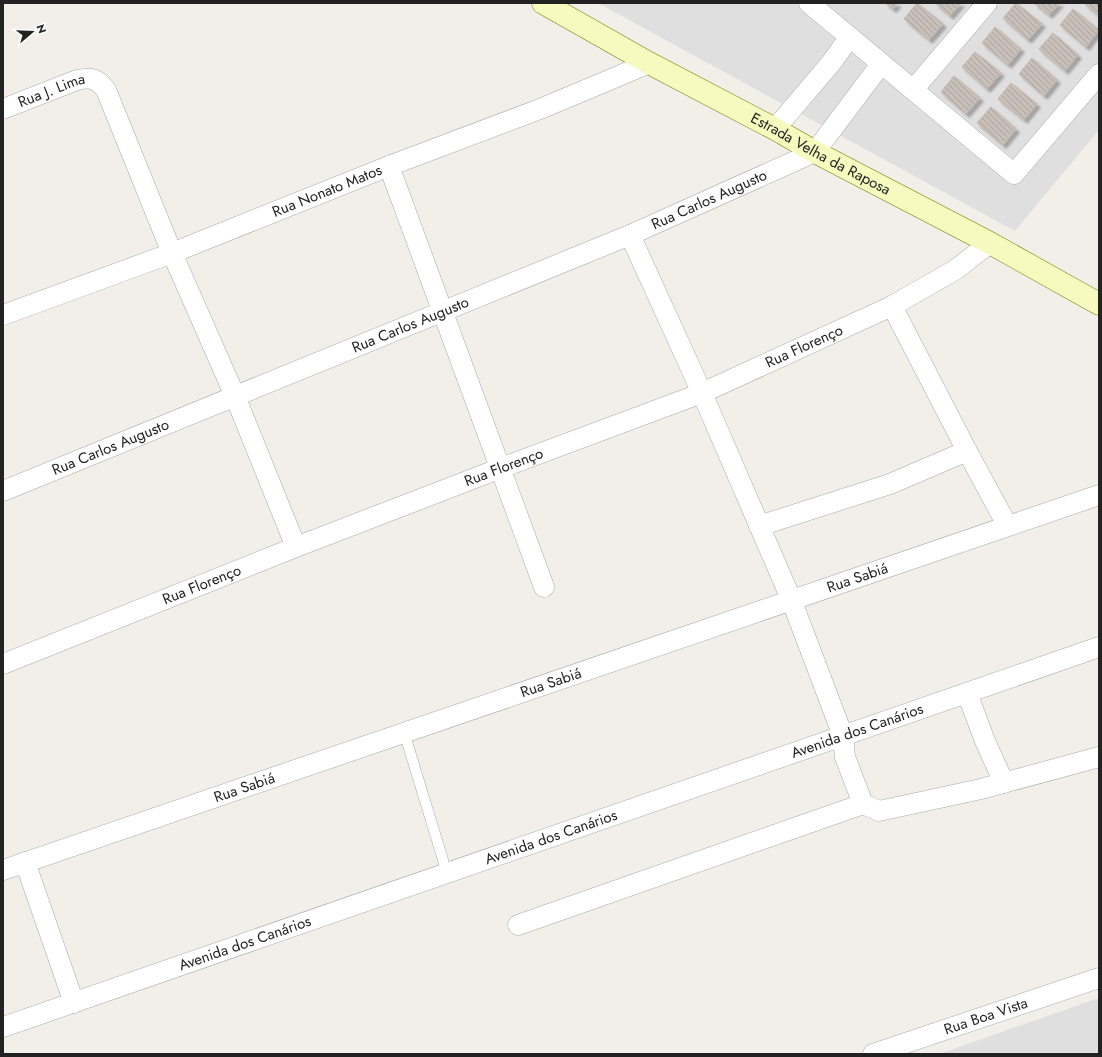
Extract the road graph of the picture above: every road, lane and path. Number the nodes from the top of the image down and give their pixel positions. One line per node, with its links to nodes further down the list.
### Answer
1 (543, 3): 5 (street, Estrada Velha da Raposa)
2 (987, 3): 8 (street)
3 (814, 5): 4 (street)
4 (850, 37): 6 (street); 10 (street)
5 (649, 63): 10 (street, Estrada Velha da Raposa); 12 (street, Rua Nonato Matos)
6 (881, 64): 8 (street); 11 (street)
7 (1099, 74): 8 (street)
8 (913, 90)
9 (3, 108): 15 (street, Rua J. Lima)
10 (775, 129): 11 (street, Estrada Velha da Raposa)
11 (814, 152): 13 (street, Rua Carlos Augusto); 14 (street, Estrada Velha da Raposa)
12 (389, 166): 15 (street, Rua Nonato Matos); 18 (street)
13 (630, 235): 18 (street, Rua Carlos Augusto); 20 (street)
14 (990, 243): 16 (street, Estrada Velha da Raposa); 17 (street, Rua Florenço)
15 (172, 253): 19 (street, Rua Nonato Matos); 21 (street)
16 (1098, 301)
17 (892, 306): 20 (street, Rua Florenço); 22 (street)
18 (444, 312): 21 (street, Rua Carlos Augusto); 23 (street)
19 (3, 315)
20 (702, 393): 23 (street, Rua Florenço); 27 (street)
21 (235, 396): 24 (street, Rua Carlos Augusto); 28 (street)
22 (967, 451): 26 (street); 27 (street)
23 (501, 468): 28 (street, Rua Florenço); 29 (street)
24 (3, 491)
25 (1099, 495): 26 (street, Rua Sabiá)
26 (1007, 525): 30 (street, Rua Sabiá)
27 (759, 526): 30 (street)
28 (296, 547): 32 (street, Rua Florenço)
29 (544, 586)
30 (791, 600): 34 (street, Rua Sabiá); 35 (street)
31 (1099, 647): 33 (street, Avenida dos Canários)
32 (3, 662)
33 (968, 693): 35 (street, Avenida dos Canários); 37 (street)
34 (404, 732): 39 (street, Rua Sabiá); 41 (lane)
35 (843, 736): 38 (street); 41 (street, Avenida dos Canários)
36 (1099, 756): 37 (street)
37 (1004, 783): 38 (street)
38 (863, 804): 42 (street)
39 (25, 862): 40 (street, Rua Sabiá); 44 (street)
40 (3, 870)
41 (447, 873): 44 (street, Avenida dos Canários)
42 (518, 925)
43 (1099, 978): 46 (street, Rua Boa Vista)
44 (74, 1003): 45 (street, Avenida dos Canários)
45 (3, 1027)
46 (873, 1054)

